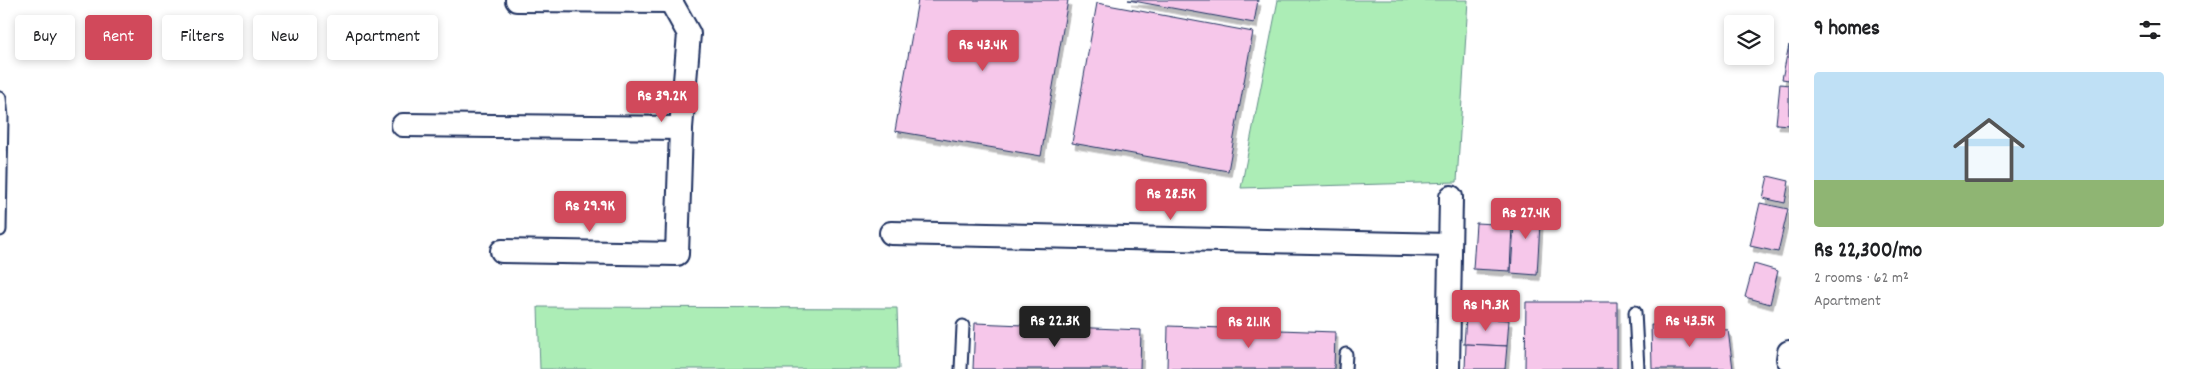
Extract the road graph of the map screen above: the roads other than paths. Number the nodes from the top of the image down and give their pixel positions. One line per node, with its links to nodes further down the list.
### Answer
1 (517, 0): 2 (street)
2 (670, 0): 5 (street)
3 (0, 98): 7 (lane)
4 (403, 125): 5 (street)
5 (681, 128): 10 (street)
6 (1451, 197): 9 (street)
7 (0, 230)
8 (891, 233): 9 (street)
9 (1450, 245): 16 (street)
10 (502, 250)
11 (1635, 312): 17 (lane)
12 (963, 326): 14 (lane)
13 (1346, 354): 15 (lane)
14 (961, 369)
15 (1345, 369)
16 (1448, 369)
17 (1638, 369)

